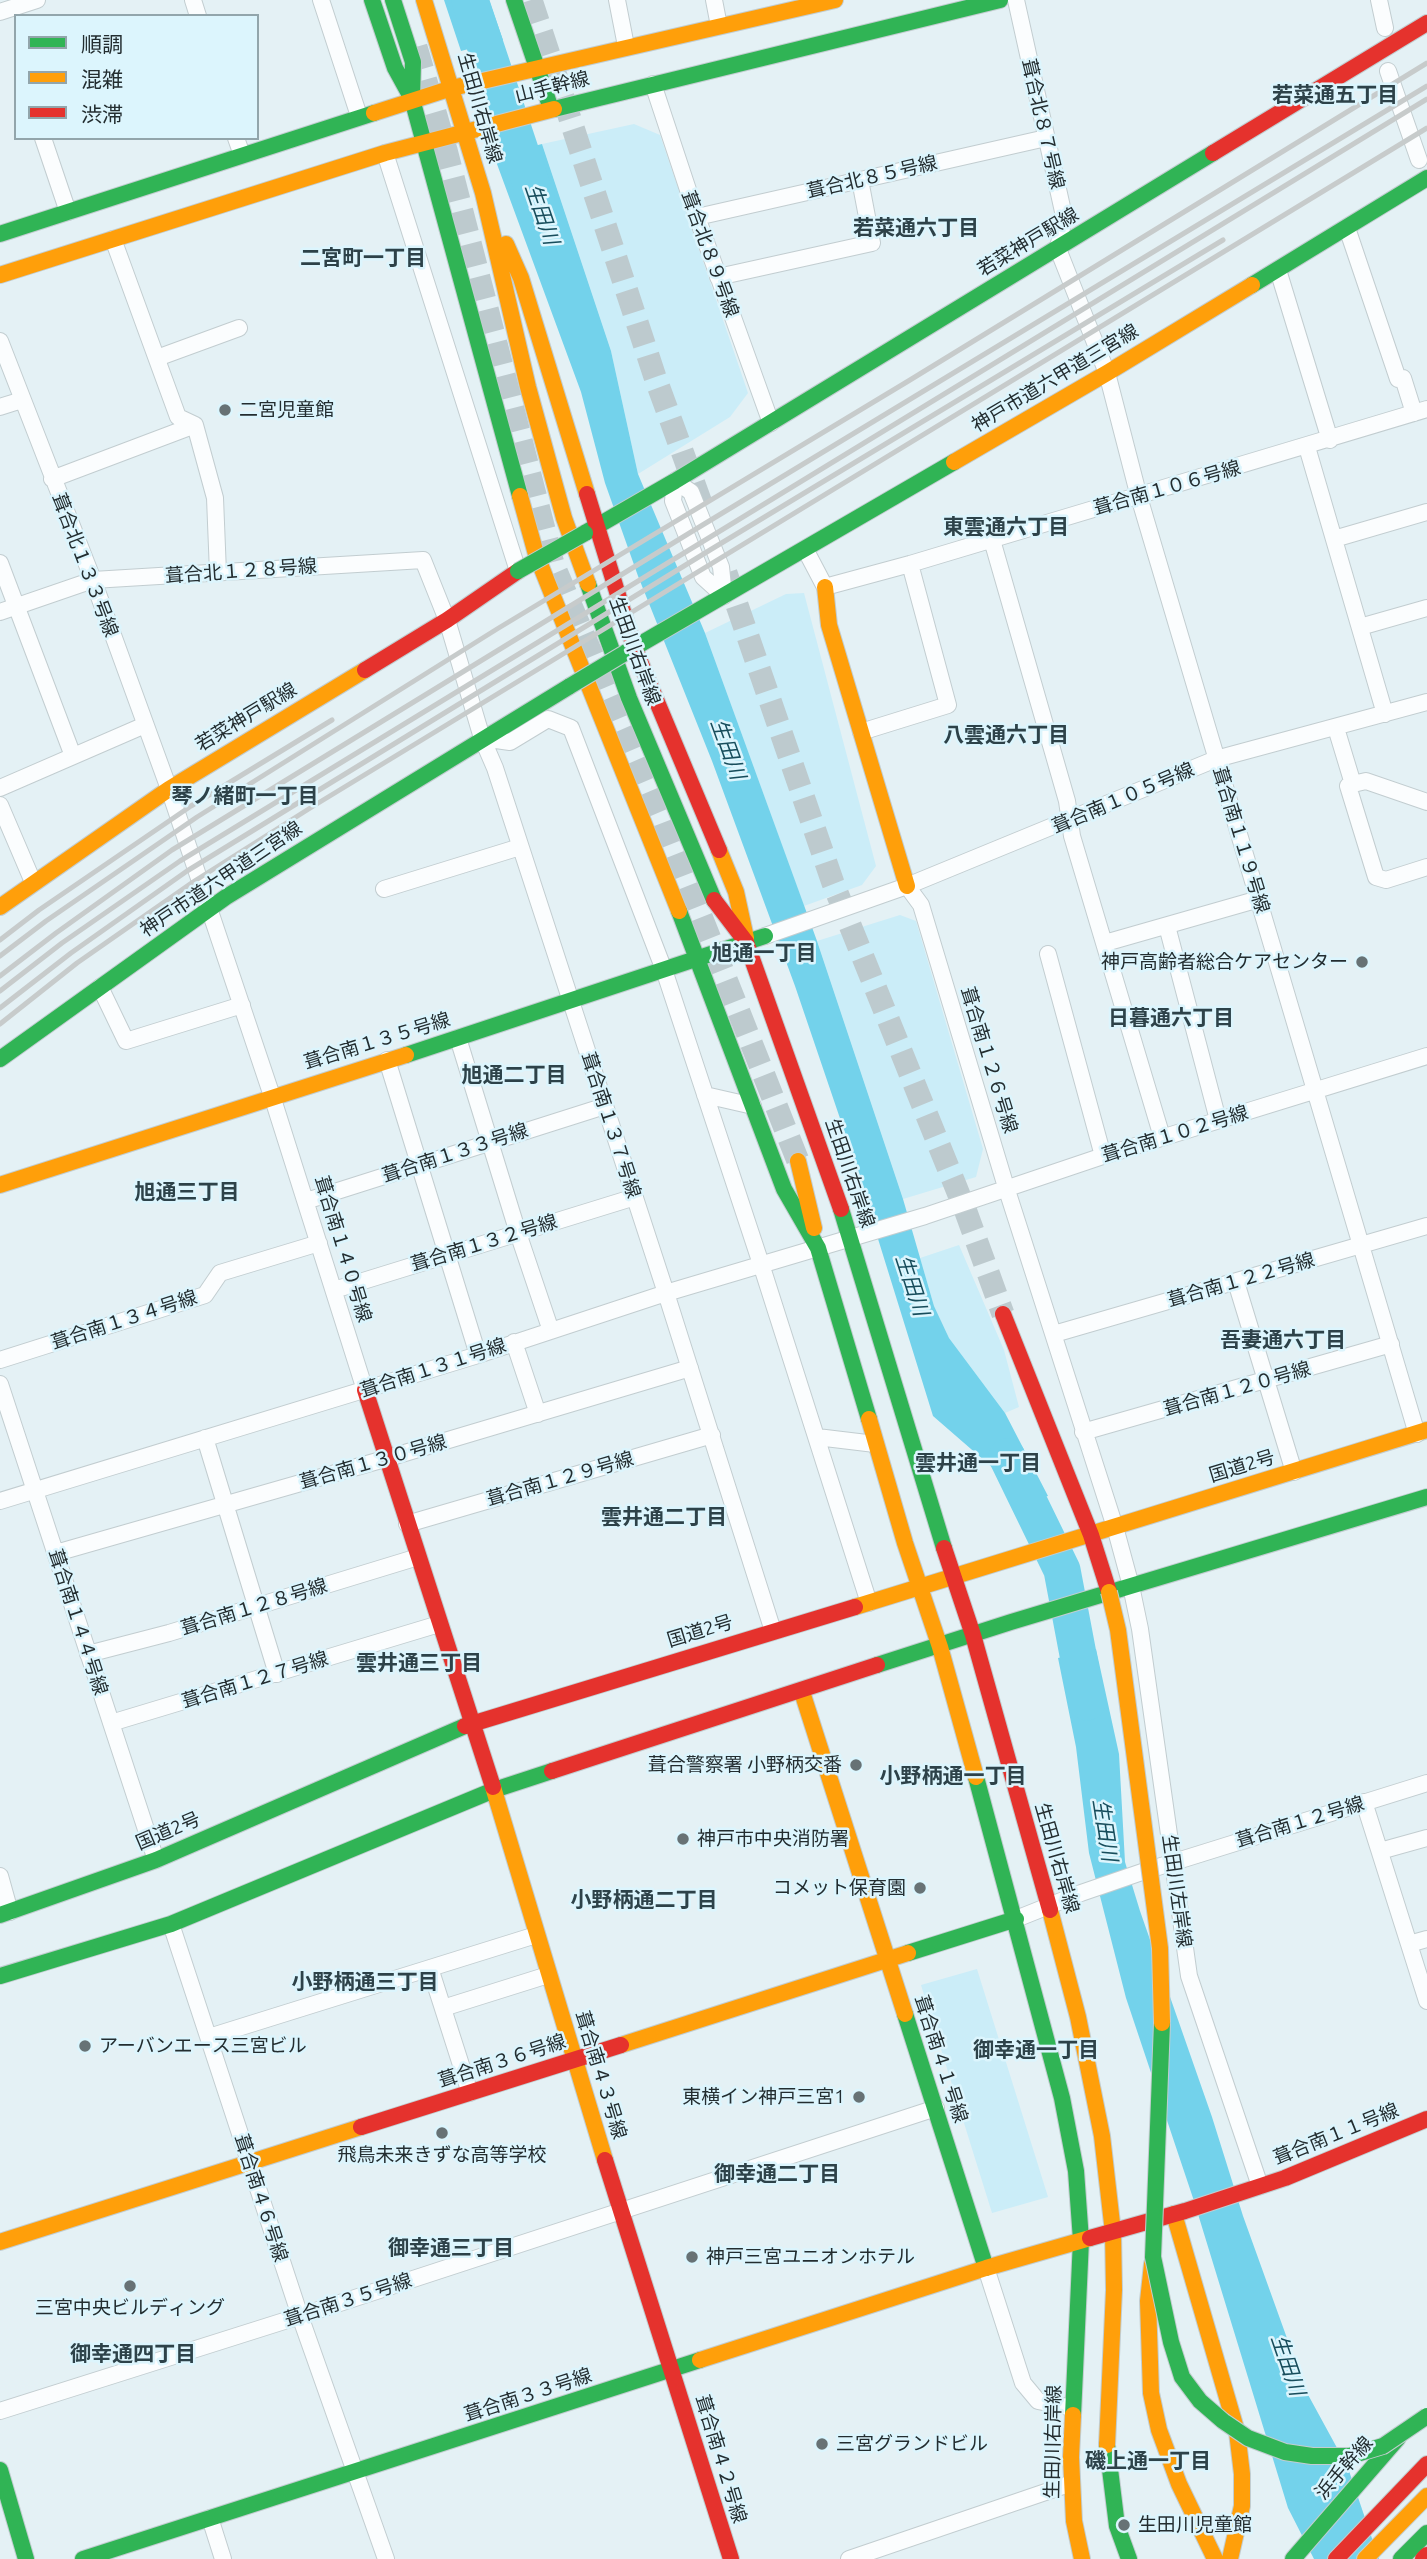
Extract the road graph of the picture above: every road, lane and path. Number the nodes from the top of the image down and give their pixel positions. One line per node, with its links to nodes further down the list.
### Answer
1 (37, 0): 13 (street)
2 (321, 0): 24 (street)
3 (372, 0): 22 (main road)
4 (393, 0): 22 (main road, 生田川右岸線)
5 (424, 0): 21 (main road, 生田川右岸線)
6 (514, 0): 18 (main road)
7 (617, 0): 17 (street)
8 (714, 0): 15 (street)
9 (835, 0): 15 (main road, 山手幹線)
10 (1000, 0): 20 (main road, 山手幹線)
11 (1016, 0): 26 (street, 葺合北８７号線)
12 (1379, 0): 16 (street)
13 (0, 12)
14 (1427, 23): 41 (main road, 若菜神戸駅線)
15 (719, 26): 17 (main road, 山手幹線)
16 (1385, 28)
17 (626, 46): 18 (main road, 山手幹線)
18 (537, 67): 21 (main road, 山手幹線); 23 (main road)
19 (1388, 71): 32 (street)
20 (653, 84): 23 (main road, 山手幹線); 37 (street, 葺合北８９号線)
21 (452, 88): 22 (main road); 25 (main road, 生田川右岸線)
22 (412, 99): 24 (main road); 29 (main road, 生田川右岸線)
23 (551, 109): 25 (main road, 山手幹線)
24 (359, 116): 31 (main road)
25 (465, 131): 29 (main road, 山手幹線); 35 (main road, 生田川右岸線)
26 (1046, 138): 34 (street, 葺合北８５号線); 41 (street, 葺合北８７号線)
27 (45, 140): 36 (street)
28 (237, 140): 31 (street)
29 (423, 143): 30 (main road, 山手幹線); 105 (main road, 生田川右岸線)
30 (385, 153): 40 (main road, 山手幹線); 66 (street)
31 (242, 155): 36 (main road)
32 (1419, 160)
33 (1427, 178): 38 (main road, 神戸市道六甲道三宮線)
34 (860, 180): 37 (street, 葺合北８５号線); 44 (street)
35 (483, 193): 60 (main road); 102 (main road, 生田川右岸線)
36 (68, 212): 39 (main road)
37 (697, 217): 44 (street, 葺合北８９号線)
38 (1347, 228): 42 (main road, 神戸市道六甲道三宮線); 51 (street)
39 (0, 234)
40 (113, 239): 43 (main road, 山手幹線); 47 (street)
41 (1058, 249): 48 (street, 葺合南１１９号線); 52 (main road, 若菜神戸駅線)
42 (1278, 270): 48 (main road, 神戸市道六甲道三宮線); 54 (street)
43 (0, 275)
44 (718, 277): 52 (street, 葺合北８９号線)
45 (239, 328): 47 (street)
46 (0, 341): 49 (street, 葺合北１３３号線)
47 (157, 358): 53 (street)
48 (1107, 373): 58 (street, 葺合南１１９号線); 63 (main road, 神戸市道六甲道三宮線)
49 (22, 400): 50 (street); 56 (street, 葺合北１３３号線)
50 (0, 407)
51 (1420, 411): 54 (street, 葺合南１０６号線)
52 (771, 422): 57 (main road, 若菜神戸駅線)
53 (195, 425): 56 (street); 67 (street)
54 (1330, 440): 55 (street, 葺合南１０６号線)
55 (1307, 447): 58 (street, 葺合南１０６号線); 61 (street)
56 (52, 479): 68 (street, 葺合北１３３号線)
57 (675, 481): 60 (main road, 若菜神戸駅線); 70 (street)
58 (1139, 497): 62 (street, 葺合南１０６号線); 84 (street, 葺合南１１９号線)
59 (1427, 512): 61 (street)
60 (591, 530): 66 (main road, 若菜神戸駅線, bridge); 76 (main road)
61 (1334, 539): 75 (street)
62 (992, 540): 65 (street, 葺合南１０６号線); 90 (street)
63 (805, 549): 69 (street, 葺合南１２６号線); 70 (main road, 神戸市道六甲道三宮線)
64 (0, 563): 71 (street)
65 (910, 564): 69 (street, 葺合南１０６号線); 81 (street)
66 (518, 571): 74 (main road, 若菜神戸駅線)
67 (218, 573): 68 (street, 葺合北１２８号線); 74 (street, 葺合北１２８号線)
68 (93, 580): 71 (street, 葺合北１２８号線); 79 (street, 葺合北１３３号線)
69 (825, 587): 81 (main road, 葺合南１２６号線)
70 (724, 596): 76 (main road, 神戸市道六甲道三宮線)
71 (17, 606): 73 (street, 葺合北１２８号線); 83 (street)
72 (1427, 608): 75 (street)
73 (0, 612)
74 (447, 620): 82 (street, 葺合南１３７号線); 87 (main road, 若菜神戸駅線)
75 (1360, 627): 78 (street)
76 (629, 650): 82 (main road, 神戸市道六甲道三宮線, bridge); 102 (main road)
77 (1427, 702): 78 (street, 葺合南１０５号線)
78 (1385, 714): 80 (street, 葺合南１０５号線)
79 (145, 725): 83 (street); 87 (street, 葺合北１３３号線)
80 (1336, 728): 84 (street, 葺合南１０５号線); 85 (street)
81 (861, 732): 95 (main road, 葺合南１２６号線)
82 (482, 738): 92 (street, 葺合南１３７号線); 99 (main road, 神戸市道六甲道三宮線); 106 (street)
83 (73, 756): 86 (street)
84 (1216, 759): 90 (street, 葺合南１０５号線); 97 (street, 葺合南１１９号線)
85 (1353, 784): 88 (street); 93 (street)
86 (0, 788)
87 (169, 789): 94 (main road, 若菜神戸駅線); 99 (street, 葺合南１４０号線)
88 (1427, 802)
89 (0, 805): 91 (street)
90 (1070, 820): 95 (street, 葺合南１０５号線); 103 (street)
91 (6, 841): 94 (street)
92 (520, 847): 96 (street); 108 (street, 葺合南１３７号線)
93 (1427, 867)
94 (33, 882): 98 (main road, 若菜神戸駅線)
95 (907, 886): 101 (street, 葺合南１０５号線); 126 (street, 葺合南１２６号線)
96 (384, 889)
97 (1259, 899): 100 (street); 114 (street, 葺合南１１９号線)
98 (0, 907)
99 (208, 909): 107 (main road, 神戸市道六甲道三宮線); 109 (street, 葺合南１４０号線)
100 (1167, 926): 103 (street); 119 (street)
101 (765, 936): 102 (main road, 葺合南１３５号線)
102 (746, 942): 105 (main road, 葺合南１３５号線); 131 (main road, 生田川右岸線)
103 (1105, 943): 120 (street)
104 (1048, 954): 122 (street)
105 (697, 958): 106 (main road, 葺合南１３５号線); 118 (main road, 生田川右岸線)
106 (664, 970): 108 (main road, 葺合南１３５号線); 115 (street)
107 (100, 987): 109 (street); 111 (main road, 神戸市道六甲道三宮線)
108 (569, 1001): 110 (main road, 葺合南１３５号線); 117 (street, 葺合南１３７号線)
109 (242, 1005): 116 (street, 葺合南１４０号線)
110 (458, 1038): 113 (main road, 葺合南１３５号線); 121 (street)
111 (3, 1051)
112 (1427, 1056): 114 (street, 葺合南１０２号線)
113 (387, 1060): 116 (main road, 葺合南１３５号線); 124 (street)
114 (1316, 1091): 119 (street, 葺合南１０２号線); 133 (street, 葺合南１１９号線)
115 (705, 1095): 118 (street); 136 (street)
116 (272, 1096): 125 (main road, 葺合南１３５号線); 128 (street, 葺合南１４０号線)
117 (604, 1106): 121 (street, 葺合南１３３号線); 127 (street, 葺合南１３７号線)
118 (753, 1106): 134 (main road, 生田川右岸線)
119 (1218, 1120): 120 (street, 葺合南１０２号線)
120 (1162, 1137): 122 (street, 葺合南１０２号線)
121 (489, 1141): 124 (street, 葺合南１３３号線); 130 (street)
122 (1103, 1156): 126 (street, 葺合南１０２号線)
123 (798, 1161): 134 (main road)
124 (418, 1165): 128 (street, 葺合南１３３号線); 135 (street)
125 (0, 1185)
126 (1006, 1187): 131 (street, 葺合南１０２号線); 142 (street, 葺合南１２６号線)
127 (635, 1197): 130 (street, 葺合南１３２号線); 139 (street, 葺合南１３７号線)
128 (306, 1201): 132 (street, 葺合南１４０号線)
129 (1427, 1226): 133 (street, 葺合南１２２号線)
130 (518, 1233): 135 (street, 葺合南１３２号線); 141 (street)
131 (857, 1236): 134 (street, 葺合南１３１号線); 169 (main road, 生田川右岸線)
132 (318, 1243): 138 (street, 葺合南１４０号線); 146 (street, 葺合南１３４号線)
133 (1362, 1245): 137 (street, 葺合南１２２号線); 144 (street, 葺合南１１９号線)
134 (818, 1248): 136 (street, 葺合南１３１号線); 157 (main road, 生田川右岸線)
135 (446, 1255): 138 (street, 葺合南１３２号線); 145 (street)
136 (761, 1264): 139 (street, 葺合南１３１号線); 155 (street)
137 (1236, 1282): 142 (street, 葺合南１２２号線); 148 (street)
138 (334, 1290): 150 (street, 葺合南１４０号線)
139 (667, 1293): 141 (street, 葺合南１３１号線); 147 (street, 葺合南１３７号線)
140 (1003, 1314): 166 (main road)
141 (551, 1331): 143 (street, 葺合南１３１号線)
142 (1054, 1334): 152 (street, 葺合南１２６号線)
143 (514, 1342): 145 (street, 葺合南１３１号線); 151 (street)
144 (1391, 1345): 148 (street, 葺合南１２０号線); 153 (street, 葺合南１１９号線)
145 (478, 1356): 150 (street, 葺合南１３１号線)
146 (0, 1360)
147 (690, 1368): 151 (street, 葺合南１３０号線); 154 (street, 葺合南１３７号線)
148 (1266, 1381): 152 (street, 葺合南１２０号線); 159 (street)
149 (0, 1384): 160 (street, 葺合南１４４号線)
150 (365, 1390): 156 (street, 葺合南１３１号線); 158 (main road, 葺合南１４０号線)
151 (538, 1414): 158 (street, 葺合南１３０号線)
152 (1083, 1432): 165 (street, 葺合南１２６号線)
153 (1422, 1432): 159 (main road, 国道2号)
154 (712, 1435): 164 (street, 葺合南１２９号線); 176 (street, 葺合南１３７号線)
155 (817, 1437): 157 (street); 173 (street)
156 (205, 1438): 160 (street, 葺合南１３１号線); 163 (street)
157 (875, 1444): 171 (main road, 生田川右岸線)
158 (388, 1458): 163 (street, 葺合南１３０号線); 164 (main road, 葺合南１４０号線)
159 (1294, 1472): 165 (main road, 国道2号)
160 (36, 1489): 162 (street, 葺合南１３１号線); 167 (street, 葺合南１４４号線)
161 (1427, 1497): 170 (main road)
162 (0, 1500)
163 (225, 1504): 167 (street, 葺合南１３０号線); 174 (street)
164 (407, 1524): 168 (main road, 葺合南１４０号線)
165 (1115, 1527): 166 (main road, 国道2号); 170 (street, 葺合南１２６号線)
166 (1091, 1535): 169 (main road, 国道2号); 172 (main road)
167 (56, 1553): 179 (street, 葺合南１４４号線)
168 (418, 1557): 174 (street, 葺合南１２８号線); 175 (main road, 葺合南１４０号線)
169 (954, 1576): 171 (main road, 国道2号); 177 (main road, 生田川右岸線)
170 (1131, 1586): 172 (main road); 190 (street, 生田川左岸線)
171 (920, 1587): 173 (main road, 国道2号); 178 (main road, 生田川右岸線)
172 (1109, 1592): 177 (main road); 217 (main road, bridge)
173 (869, 1603): 176 (main road, 国道2号)
174 (255, 1606): 179 (street, 葺合南１２８号線); 180 (street)
175 (439, 1624): 180 (street, 葺合南１２７号線); 183 (main road, 葺合南１４０号線)
176 (773, 1631): 183 (main road, 国道2号)
177 (973, 1635): 178 (main road); 192 (main road, 生田川右岸線)
178 (940, 1647): 181 (main road); 194 (main road, 生田川右岸線)
179 (88, 1654): 182 (street, 葺合南１４４号線)
180 (277, 1674): 182 (street, 葺合南１２７号線)
181 (802, 1692): 185 (main road); 199 (main road, 葺合南４１号線)
182 (111, 1723): 189 (street, 葺合南１４４号線)
183 (471, 1723): 185 (main road, 葺合南１４０号線); 189 (main road, 国道2号)
184 (1427, 1783): 186 (street, 葺合南１２号線)
185 (494, 1790): 195 (main road); 196 (main road, 葺合南４３号線)
186 (1364, 1802): 188 (street); 190 (street, 葺合南１２号線)
187 (1427, 1838): 188 (street)
188 (1380, 1851): 198 (street)
189 (156, 1860): 193 (main road, 国道2号)
190 (1174, 1862): 192 (street, 葺合南１２号線); 211 (street, 生田川左岸線)
191 (0, 1876): 193 (street)
192 (1049, 1907): 194 (street, 葺合南１２号線); 214 (main road, 生田川右岸線)
193 (5, 1913)
194 (1016, 1919): 199 (main road, 葺合南３６号線); 215 (main road, 生田川右岸線)
195 (171, 1924): 202 (main road); 205 (street, 葺合南４６号線)
196 (536, 1935): 200 (street); 201 (main road, 葺合南４３号線)
197 (1427, 1939): 198 (street)
198 (1409, 1944): 203 (street)
199 (886, 1959): 206 (main road, 葺合南３６号線); 208 (main road, 葺合南４１号線)
200 (430, 1968): 204 (street); 205 (street)
201 (548, 1975): 204 (street); 206 (main road, 葺合南４３号線)
202 (0, 1976)
203 (1427, 2001)
204 (443, 2008): 207 (street)
205 (209, 2037): 210 (street, 葺合南４６号線)
206 (575, 2060): 207 (main road, 葺合南３６号線); 212 (main road, 葺合南４３号線)
207 (470, 2094): 210 (main road, 葺合南３６号線)
208 (936, 2108): 212 (street, 葺合南３５号線); 218 (main road, 葺合南４１号線)
209 (1427, 2119): 211 (main road, 葺合南１１号線)
210 (250, 2163): 216 (main road, 葺合南３６号線); 219 (street, 葺合南４６号線)
211 (1256, 2188): 213 (main road, 葺合南１１号線)
212 (620, 2210): 219 (street, 葺合南３５号線); 220 (main road, 葺合南４３号線)
213 (1179, 2213): 214 (main road, 葺合南１１号線); 241 (main road)
214 (1113, 2232): 215 (main road, 葺合南３３号線); 239 (main road, 生田川右岸線)
215 (1081, 2240): 218 (main road, 葺合南３３号線); 222 (main road, 生田川右岸線)
216 (0, 2242)
217 (1153, 2257): 224 (main road, bridge); 240 (main road)
218 (986, 2269): 220 (main road, 葺合南３３号線); 222 (street, 葺合南４１号線)
219 (300, 2316): 223 (street, 葺合南３５号線); 227 (street, 葺合南４６号線)
220 (672, 2371): 227 (main road, 葺合南３３号線); 236 (main road, 葺合南４２号線)
221 (1427, 2404): 242 (main road, 浜手幹線)
222 (1073, 2408): 228 (main road, 生田川右岸線)
223 (0, 2411)
224 (1427, 2416)
225 (1427, 2463): 243 (main road)
226 (0, 2470): 232 (main road)
227 (355, 2472): 230 (main road, 葺合南３３号線); 235 (street, 葺合南４６号線)
228 (1072, 2483): 237 (street); 238 (main road, 生田川右岸線)
229 (1427, 2496): 244 (main road)
230 (210, 2518): 233 (main road, 葺合南３３号線); 234 (street)
231 (1427, 2533): 245 (main road)
232 (26, 2559)
233 (83, 2559)
234 (223, 2559)
235 (386, 2559)
236 (731, 2559)
237 (849, 2559)
238 (1082, 2559)
239 (1129, 2559)
240 (1215, 2559)
241 (1230, 2559)
242 (1293, 2559)
243 (1336, 2559)
244 (1365, 2559)
245 (1401, 2559)

